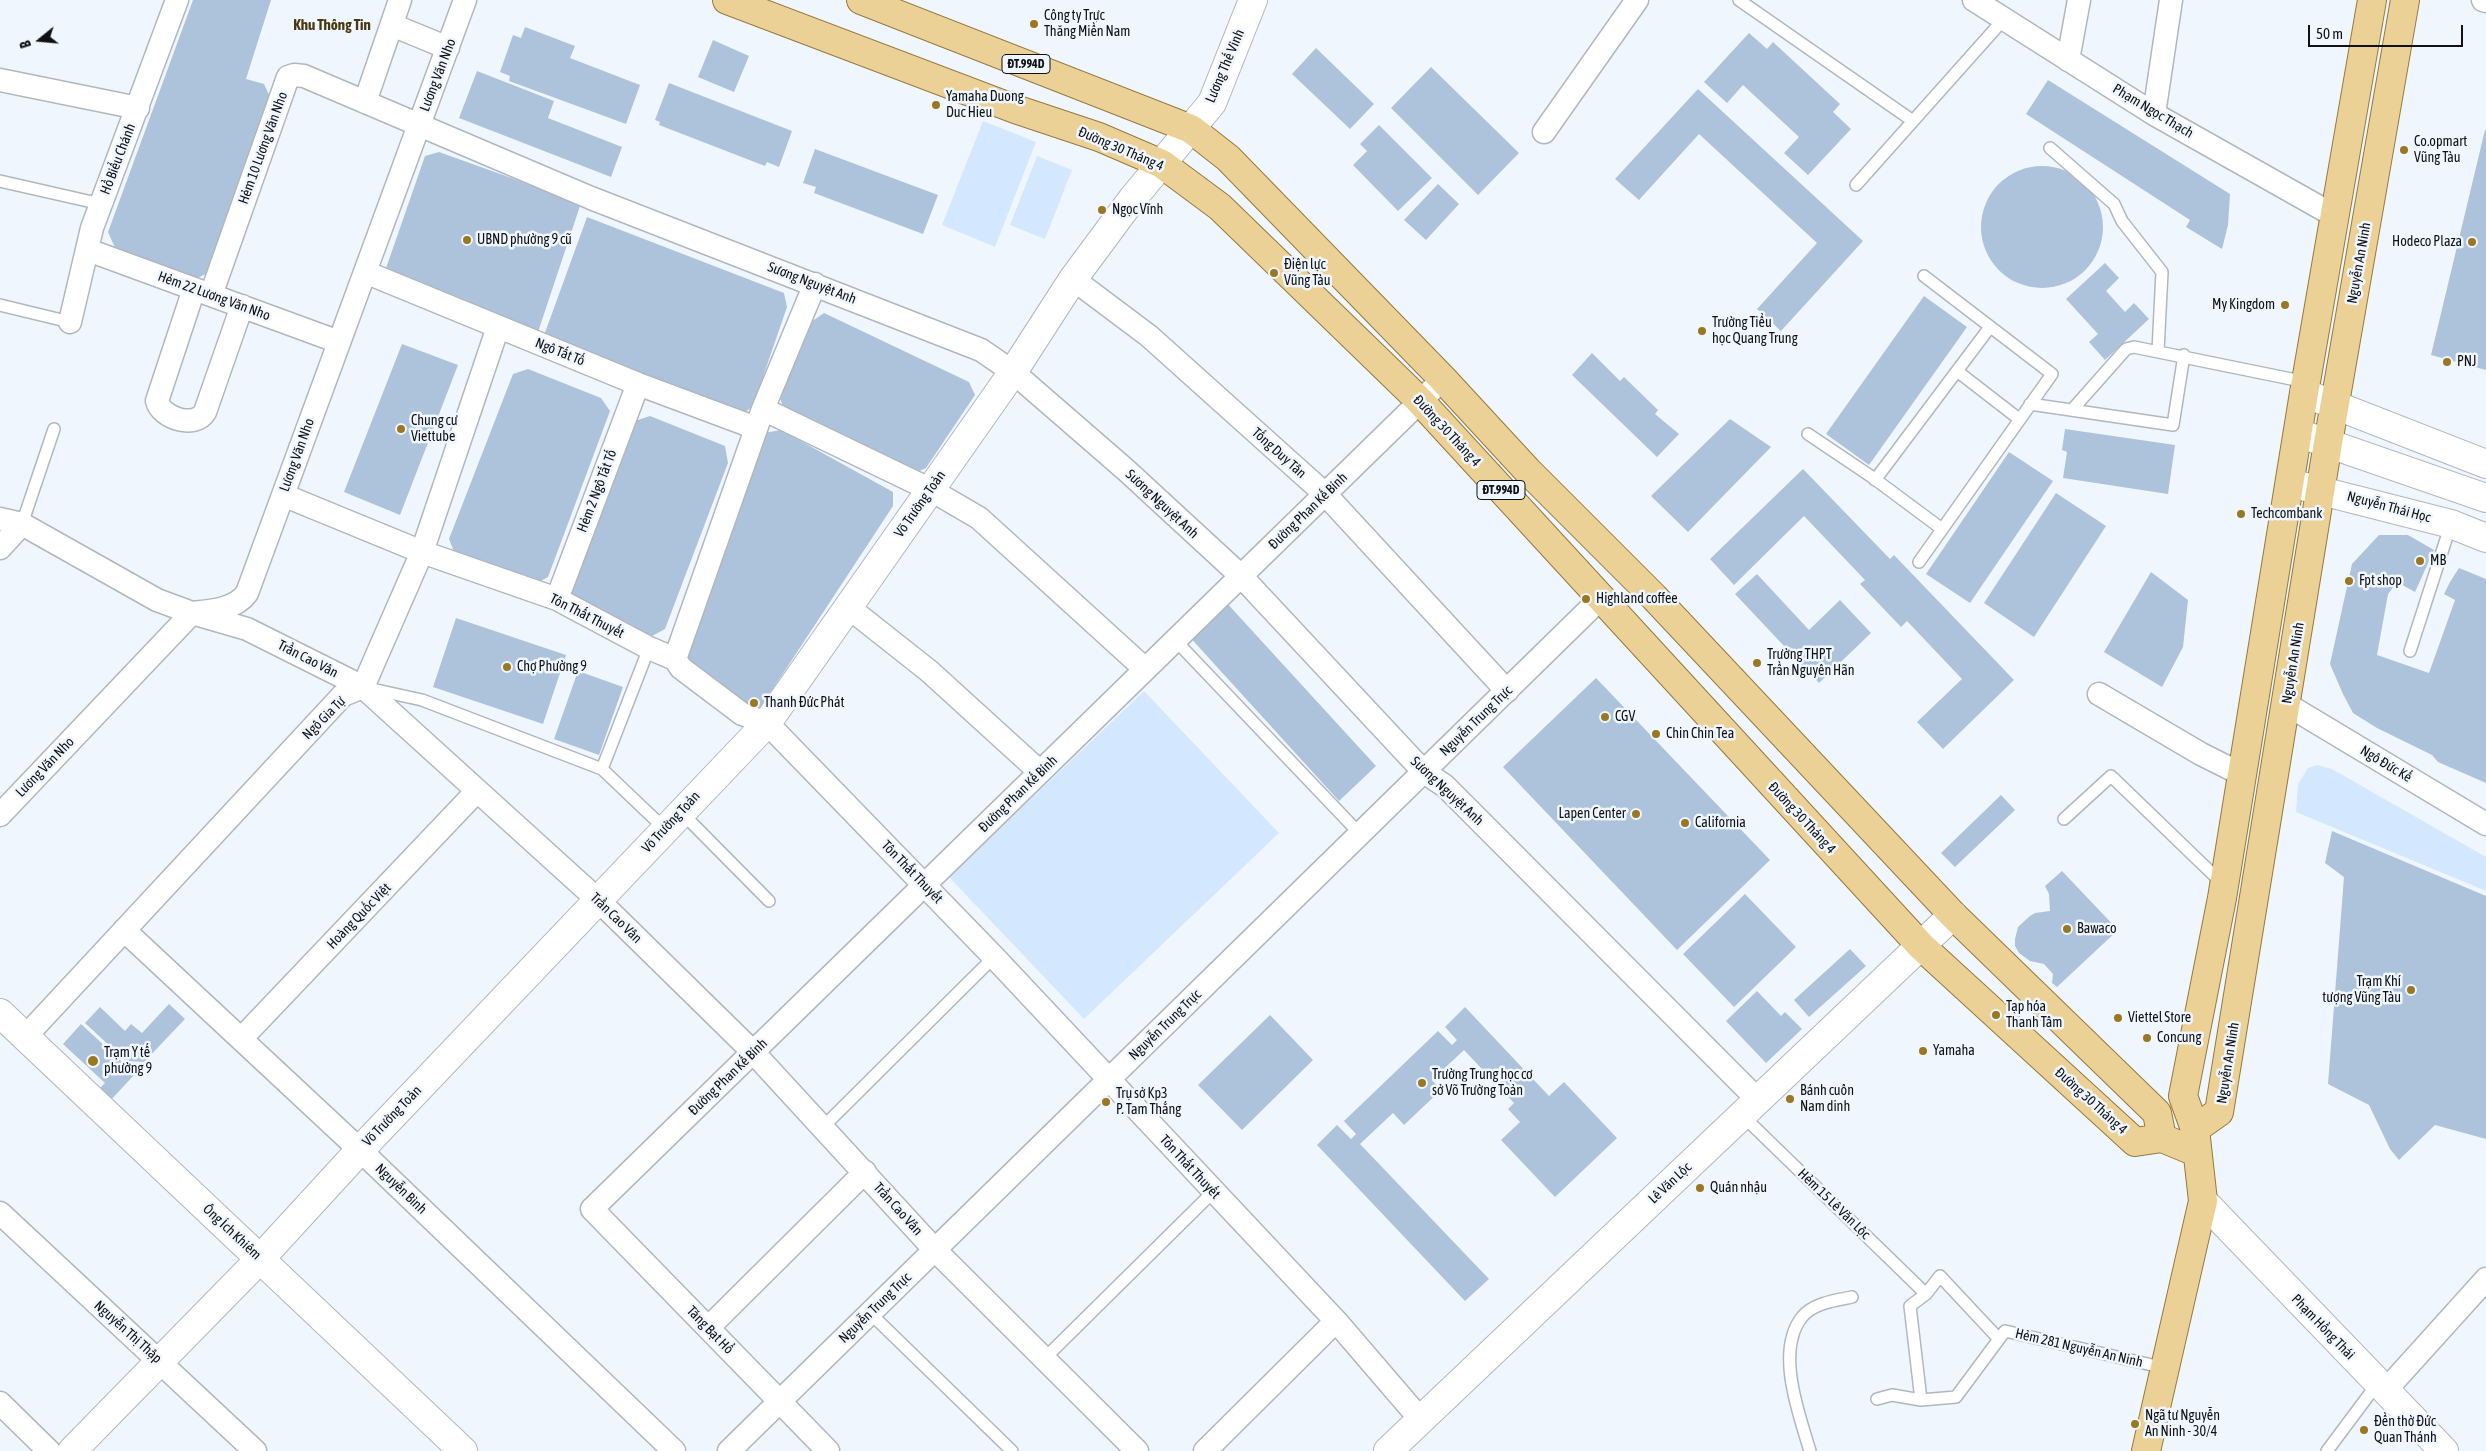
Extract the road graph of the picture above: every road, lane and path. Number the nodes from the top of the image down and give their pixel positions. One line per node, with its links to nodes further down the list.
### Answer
1 (177, 0): 20 (street, Hồ Biểu Chánh)
2 (400, 0): 15 (street)
3 (466, 0): 16 (street, Lương Văn Nho)
4 (727, 0): 27 (main road, Đường 30 Tháng 4 / ĐT.994D)
5 (1253, 0): 24 (street, Lương Thế Vinh)
6 (1637, 0): 25 (street)
7 (1739, 0): 22 (lane)
8 (1974, 0): 14 (street, Phạm Ngọc Thạch)
9 (2079, 0): 17 (street)
10 (2171, 0): 21 (street)
11 (2372, 0): 31 (main road)
12 (2405, 0): 52 (main road, Nguyễn An Ninh)
13 (865, 1): 24 (main road, ĐT.994D)
14 (2004, 19): 17 (street, Phạm Ngọc Thạch); 22 (lane)
15 (392, 25): 16 (street); 19 (street)
16 (448, 48): 23 (street, Lương Văn Nho)
17 (2068, 60): 21 (street, Phạm Ngọc Thạch)
18 (0, 80): 20 (street)
19 (366, 102): 23 (street, Hẻm 10 Lương Văn Nho); 37 (street, Hẻm 10 Lương Văn Nho)
20 (138, 108): 30 (street, Hồ Biểu Chánh)
21 (2154, 114): 31 (street, Phạm Ngọc Thạch)
22 (1913, 121): 29 (lane)
23 (419, 125): 33 (street, Lương Văn Nho); 36 (street, Sương Nguyệt Anh)
24 (1191, 129): 27 (street, Võ Trường Toản); 48 (main road, ĐT.994D)
25 (1544, 132)
26 (2050, 148): 44 (lane)
27 (1162, 164): 35 (street, Võ Trường Toản); 51 (main road, Đường 30 Tháng 4 / ĐT.994D)
28 (0, 181): 30 (lane)
29 (1856, 185)
30 (101, 204): 32 (street, Hồ Biểu Chánh)
31 (2335, 216): 50 (main road)
32 (88, 250): 37 (street, Hẻm 22 Lương Văn Nho); 40 (street, Hồ Biểu Chánh)
33 (365, 272): 41 (street, Ngô Tất Tố); 43 (street, Lương Văn Nho)
34 (1924, 276): 42 (lane)
35 (1073, 279): 47 (street, Võ Trường Toản); 67 (street, Tống Duy Tân)
36 (816, 284): 47 (street, Sương Nguyệt Anh); 55 (street)
37 (203, 292): 39 (street, Hẻm 22 Lương Văn Nho); 39 (street)
38 (0, 305): 40 (lane)
39 (242, 306): 43 (street, Hẻm 22 Lương Văn Nho)
40 (70, 322)
41 (498, 327): 49 (street, Ngô Tất Tố); 76 (street)
42 (1990, 327): 46 (lane); 53 (lane)
43 (339, 342): 68 (street, Lương Văn Nho)
44 (2158, 351): 45 (lane); 54 (lane)
45 (2184, 355): 50 (lane); 54 (lane)
46 (1957, 371): 56 (lane); 62 (lane)
47 (1013, 372): 66 (street, Võ Trường Toản); 78 (street, Sương Nguyệt Anh)
48 (1443, 378): 51 (street, Đường Phan Kế Bính); 93 (main road, ĐT.994D)
49 (638, 384): 55 (street, Ngô Tất Tố); 79 (street, Hẻm 2 Ngô Tất Tố)
50 (2305, 387): 52 (street); 58 (main road)
51 (1420, 401): 67 (street, Đường Phan Kế Bính); 80 (main road, Đường 30 Tháng 4 / ĐT.994D)
52 (2335, 403): 60 (main road, Nguyễn An Ninh); 61 (street)
53 (2030, 404): 54 (lane); 56 (lane)
54 (2072, 410)
55 (760, 419): 66 (street, Ngô Tất Tố); 86 (street)
56 (2020, 419): 73 (lane)
57 (54, 429): 71 (lane)
58 (2298, 433): 60 (street); 63 (main road)
59 (1808, 434): 62 (lane)
60 (2328, 443): 64 (street); 65 (main road, Nguyễn An Ninh)
61 (2479, 461): 64 (street)
62 (1875, 480): 73 (lane)
63 (2290, 483): 65 (street, Nguyễn Thái Học); 97 (main road)
64 (2461, 488): 69 (street); 72 (street)
65 (2320, 489): 72 (street, Nguyễn Thái Học); 91 (main road, Nguyễn An Ninh)
66 (931, 490): 81 (street, Võ Trường Toản); 87 (street, Ngô Tất Tố)
67 (1325, 494): 78 (street, Đường Phan Kế Bính); 89 (street, Tống Duy Tân)
68 (283, 495): 76 (street, Tôn Thất Thuyết); 82 (street, Lương Văn Nho)
69 (2486, 498)
70 (0, 519): 71 (street, Trần Cao Vân)
71 (22, 524): 75 (street); 82 (street, Trần Cao Vân)
72 (2450, 524): 74 (street, Nguyễn Thái Học); 85 (lane)
73 (1942, 529): 77 (lane)
74 (2486, 538)
75 (0, 548)
76 (422, 552): 79 (street, Tôn Thất Thuyết); 88 (street)
77 (1919, 562)
78 (1240, 576): 83 (street, Đường Phan Kế Bính); 96 (street, Sương Nguyệt Anh)
79 (557, 598): 84 (street, Tôn Thất Thuyết)
80 (1600, 599): 89 (street, Nguyễn Trung Trực); 98 (main road, Đường 30 Tháng 4 / ĐT.994D)
81 (848, 608): 92 (street, Võ Trường Toản); 95 (street)
82 (192, 613): 88 (street, Trần Cao Vân); 100 (street, Lương Văn Nho)
83 (1175, 640): 87 (street, Đường Phan Kế Bính); 104 (lane)
84 (649, 648): 86 (street, Tôn Thất Thuyết); 94 (lane)
85 (2410, 652)
86 (675, 659): 92 (street, Tôn Thất Thuyết)
87 (1145, 669): 95 (street, Đường Phan Kế Bính)
88 (363, 688): 94 (lane); 99 (street, Trần Cao Vân); 110 (street, Ngô Gia Tự)
89 (1507, 691): 96 (street, Nguyễn Trung Trực)
90 (2099, 694): 97 (street)
91 (2286, 704): 103 (street, Ngô Đức Kế); 121 (main road, Nguyễn An Ninh)
92 (767, 723): 102 (street, Võ Trường Toản); 105 (street, Tôn Thất Thuyết)
93 (1797, 750): 98 (main road); 109 (main road, ĐT.994D)
94 (602, 769): 102 (lane)
95 (1040, 772): 105 (street, Đường Phan Kế Bính)
96 (1424, 772): 104 (street, Nguyễn Trung Trực); 118 (street, Sương Nguyệt Anh)
97 (2241, 774): 106 (main road)
98 (1766, 778): 111 (main road, Đường 30 Tháng 4 / ĐT.994D)
99 (476, 792): 107 (street, Trần Cao Vân); 115 (street, Hoàng Quốc Việt)
100 (0, 815)
101 (2064, 819): 106 (lane)
102 (672, 820): 107 (street, Võ Trường Toản); 108 (lane)
103 (2486, 824)
104 (1360, 834): 117 (street, Nguyễn Trung Trực)
105 (925, 884): 112 (street, Tôn Thất Thuyết); 116 (street, Đường Phan Kế Bính)
106 (2224, 885): 121 (main road)
107 (599, 901): 116 (street, Trần Cao Vân); 122 (street, Võ Trường Toản)
108 (769, 901)
109 (1953, 915): 111 (street, Lê Văn Lộc); 120 (main road, ĐT.994D)
110 (124, 930): 114 (street, Ngô Gia Tự); 115 (street, Nguyễn Bình)
111 (1921, 946): 118 (street, Lê Văn Lộc); 120 (main road, Đường 30 Tháng 4 / ĐT.994D)
112 (994, 957): 117 (street, Tôn Thất Thuyết); 119 (lane)
113 (0, 1013): 114 (street, Ông Ích Khiêm)
114 (25, 1036): 129 (street, Ông Ích Khiêm)
115 (241, 1040): 122 (street, Nguyễn Bình)
116 (753, 1052): 119 (street, Trần Cao Vân); 126 (street, Đường Phan Kế Bính)
117 (1108, 1080): 124 (street, Tôn Thất Thuyết); 128 (street, Nguyễn Trung Trực)
118 (1750, 1108): 131 (lane, Hẻm 15 Lê Văn Lộc); 145 (street, Lê Văn Lộc)
119 (823, 1127): 123 (street, Trần Cao Vân)
120 (2162, 1138): 121 (main road)
121 (2196, 1141): 125 (main road)
122 (360, 1150): 129 (street, Võ Trường Toản); 150 (street, Nguyễn Bình)
123 (865, 1172): 128 (street, Trần Cao Vân); 135 (street)
124 (1213, 1192): 134 (street, Tôn Thất Thuyết); 137 (lane)
125 (2203, 1201): 139 (main road); 140 (street, Phạm Hồng Thái)
126 (592, 1209): 135 (street, Tăng Bạt Hổ)
127 (0, 1213): 138 (street, Nguyễn Thị Thập)
128 (935, 1250): 133 (street, Nguyễn Trung Trực); 137 (street, Trần Cao Vân)
129 (260, 1258): 138 (street, Võ Trường Toản); 149 (street, Ông Ích Khiêm)
130 (2486, 1279): 140 (street)
131 (1926, 1294): 136 (lane); 142 (lane)
132 (1852, 1297): 157 (lane)
133 (870, 1313): 143 (street, Nguyễn Trung Trực); 153 (lane)
134 (1336, 1320): 145 (street, Tôn Thất Thuyết); 155 (street)
135 (708, 1328): 143 (street, Tăng Bạt Hổ)
136 (1998, 1338): 139 (lane, Hẻm 281 Nguyễn An Ninh); 142 (lane, Hẻm 281 Nguyễn An Ninh)
137 (1044, 1359): 154 (street, Trần Cao Vân)
138 (159, 1361): 147 (street, Võ Trường Toản); 148 (street, Nguyễn Thị Thập)
139 (2165, 1368): 158 (main road)
140 (2381, 1387): 159 (lane); 160 (street, Phạm Hồng Thái)
141 (1877, 1399): 142 (lane, Hẻm 281 Nguyễn An Ninh)
142 (1921, 1400)
143 (779, 1402): 151 (street, Nguyễn Trung Trực); 152 (street, Tăng Bạt Hổ)
144 (0, 1403): 146 (street)
145 (1421, 1420): 156 (street, Lê Văn Lộc)
146 (49, 1451)
147 (72, 1451)
148 (255, 1451)
149 (463, 1451)
150 (674, 1451)
151 (729, 1451)
152 (828, 1451)
153 (1012, 1451)
154 (1137, 1451)
155 (1205, 1451)
156 (1388, 1451)
157 (1810, 1451)
158 (2146, 1451)
159 (2327, 1451)
160 (2444, 1451)

